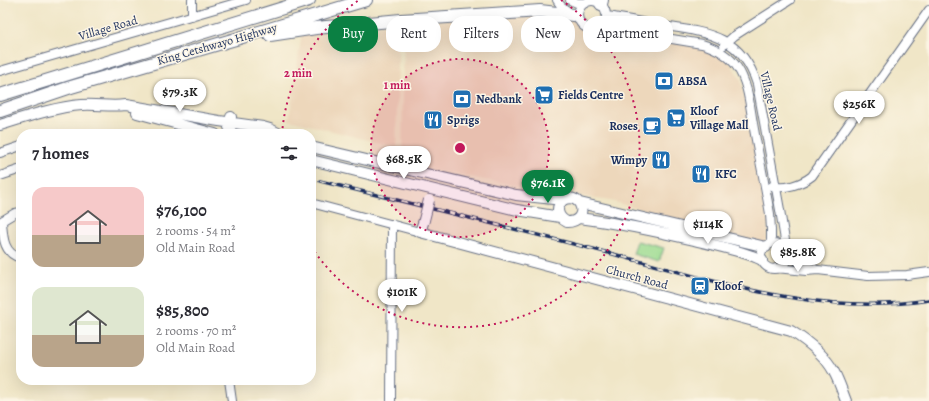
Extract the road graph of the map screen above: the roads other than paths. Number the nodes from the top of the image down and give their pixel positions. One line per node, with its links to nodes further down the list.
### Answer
1 (192, 0): 13 (street)
2 (246, 0): 13 (street, Village Road)
3 (299, 0): 11 (highway)
4 (309, 0): 11 (highway, King Cetshwayo Highway)
5 (366, 0): 18 (highway, King Cetshwayo Highway)
6 (557, 0): 14 (street)
7 (570, 0): 9 (street)
8 (790, 0): 20 (street)
9 (587, 2): 10 (street); 14 (street)
10 (602, 2): 15 (street)
11 (288, 6): 23 (highway, King Cetshwayo Highway)
12 (929, 10): 41 (street)
13 (192, 16): 22 (street, Village Road)
14 (576, 16): 16 (street); 18 (highway)
15 (606, 16)
16 (583, 25)
17 (673, 27): 20 (street, Village Road)
18 (239, 38): 25 (highway, King Cetshwayo Highway)
19 (673, 39): 21 (street, Village Road)
20 (728, 42): 21 (street); 41 (street, Village Road)
21 (720, 50): 39 (street, Village Road)
22 (0, 71)
23 (0, 95)
24 (118, 106): 26 (main road); 27 (main road); 29 (main road)
25 (0, 110)
26 (231, 119): 28 (main road); 30 (main road)
27 (0, 126)
28 (258, 126): 31 (main road); 32 (main road)
29 (196, 129)
30 (231, 129)
31 (255, 129)
32 (270, 129)
33 (16, 148): 35 (street)
34 (316, 148): 44 (main road)
35 (0, 153)
36 (316, 161): 40 (main road)
37 (16, 171): 38 (street)
38 (0, 176)
39 (764, 182): 41 (street); 55 (street, Village Road)
40 (419, 186): 42 (main road); 43 (main road)
41 (776, 187): 56 (street, Village Road)
42 (445, 192): 43 (main road); 48 (main road)
43 (429, 200): 50 (main road, bridge)
44 (563, 200): 45 (main road); 48 (main road)
45 (580, 203): 49 (main road); 55 (main road)
46 (316, 204): 52 (street)
47 (16, 212): 51 (street)
48 (560, 217): 49 (main road)
49 (579, 218): 58 (main road)
50 (424, 220): 53 (main road); 54 (main road)
51 (1, 221): 57 (street)
52 (392, 224): 53 (street); 64 (street)
53 (420, 232): 54 (main road, Church Road)
54 (432, 236): 65 (main road, Church Road)
55 (768, 245): 56 (street); 58 (street)
56 (786, 252): 59 (street); 60 (street)
57 (16, 257)
58 (762, 260): 59 (street)
59 (776, 268): 60 (street)
60 (818, 270): 61 (street)
61 (929, 272)
62 (230, 385): 63 (street)
63 (232, 401)
64 (392, 401)
65 (846, 401)

